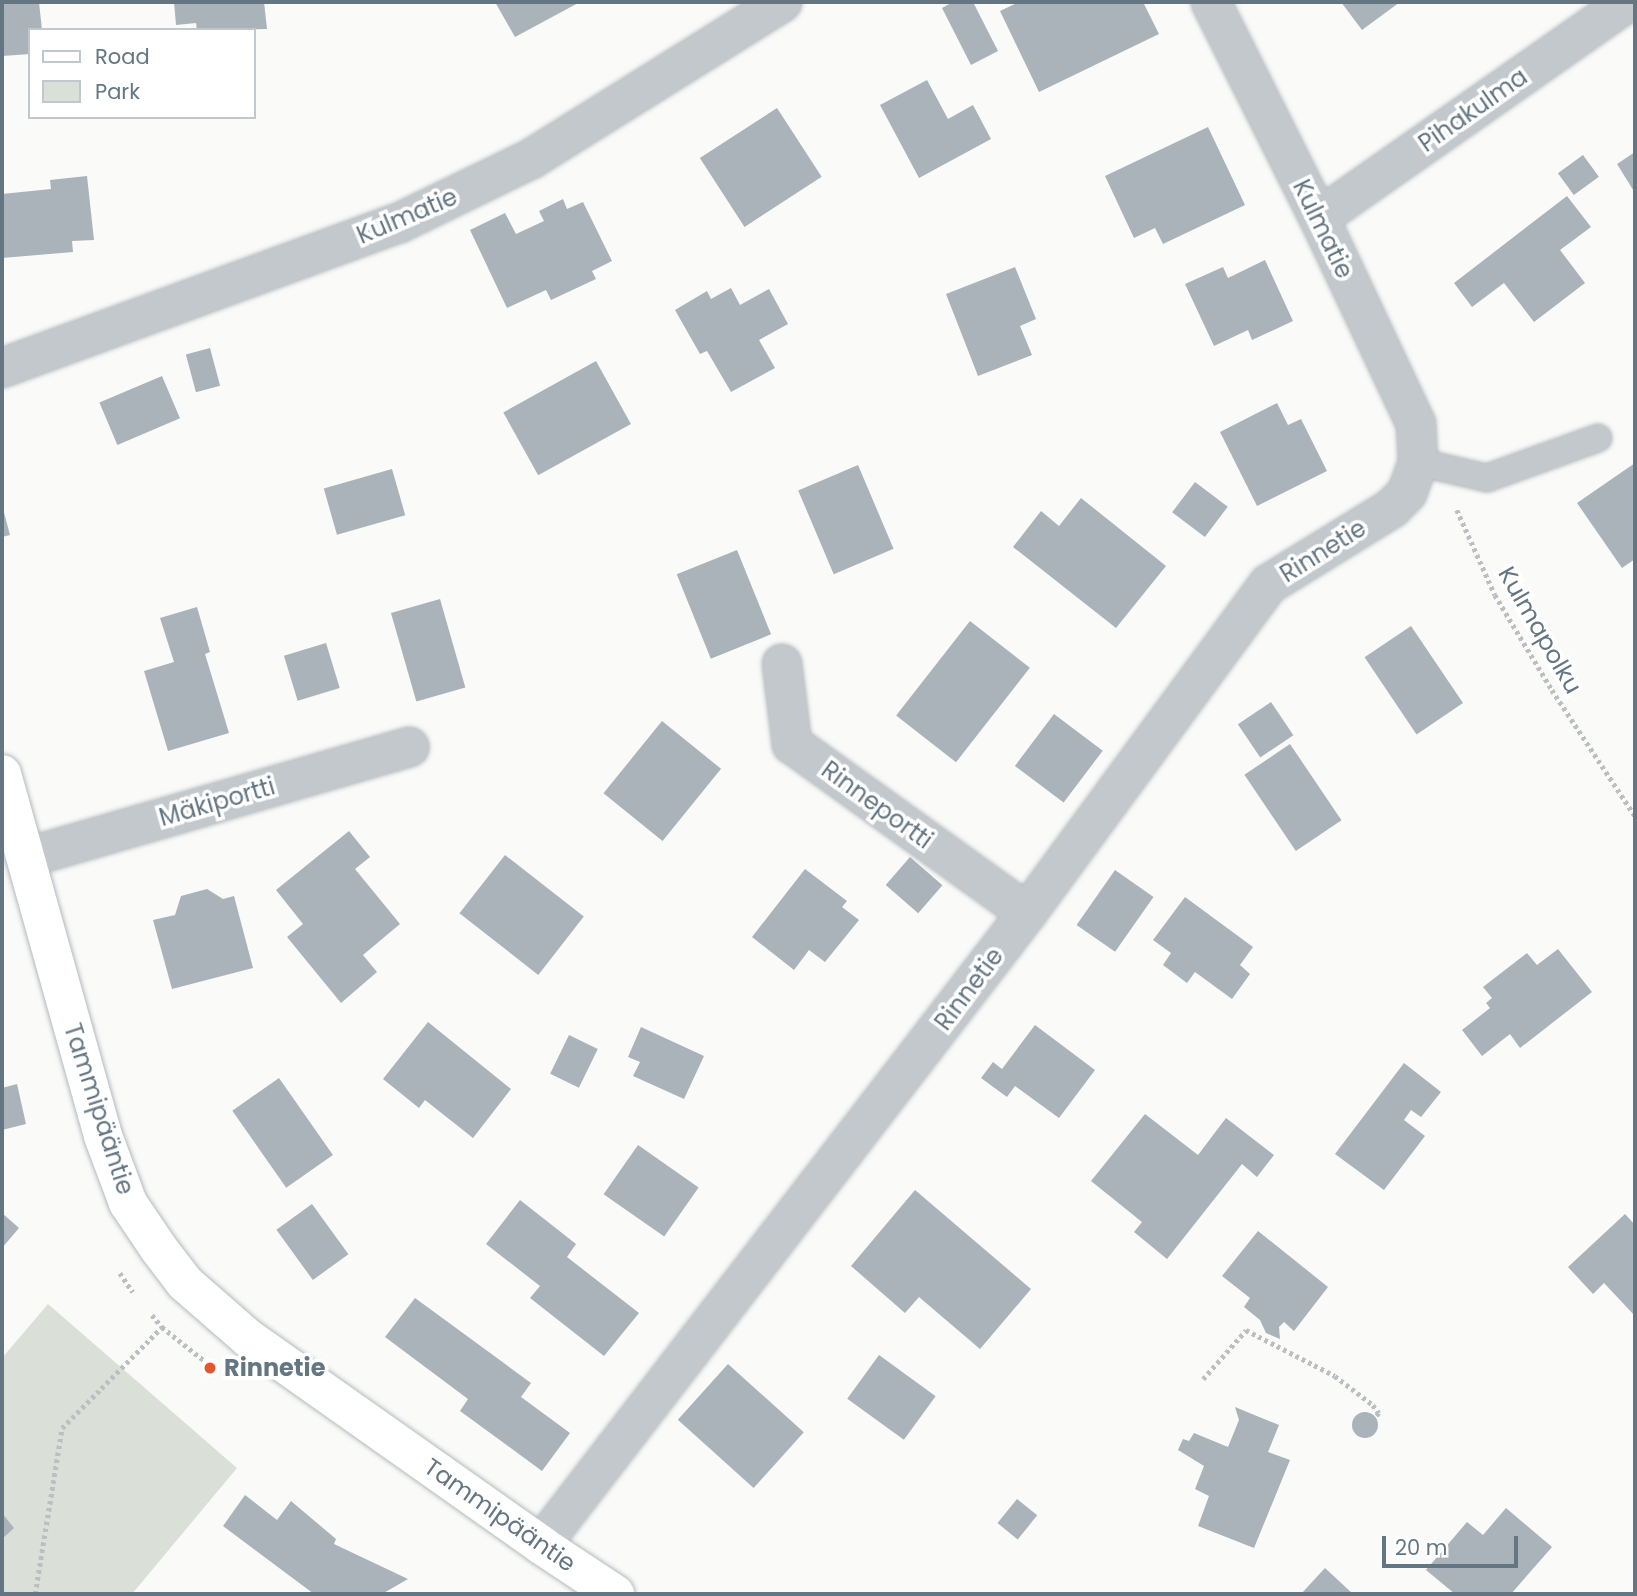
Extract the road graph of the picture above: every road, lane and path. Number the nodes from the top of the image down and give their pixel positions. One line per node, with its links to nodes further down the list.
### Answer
1 (782, 2): 5 (street, Kulmatie)
2 (1210, 2): 4 (street, Kulmatie)
3 (1627, 2): 4 (street, Pihakulma)
4 (1319, 218): 7 (street, Kulmatie)
5 (2, 369)
6 (1598, 438): 7 (lane)
7 (1418, 462): 11 (path, Kulmapolku); 13 (street, Rinnetie)
8 (782, 664): 13 (street, Rinneportti)
9 (410, 747): 12 (street, Mäkiportti)
10 (2, 774): 12 (street, Tammipääntie)
11 (1635, 816)
12 (25, 858): 17 (street, Tammipääntie)
13 (1027, 913): 17 (street, Rinnetie)
14 (162, 1327): 18 (path)
15 (1203, 1379): 16 (path)
16 (1375, 1418)
17 (541, 1545): 19 (street, Tammipääntie)
18 (35, 1594)
19 (615, 1594)

